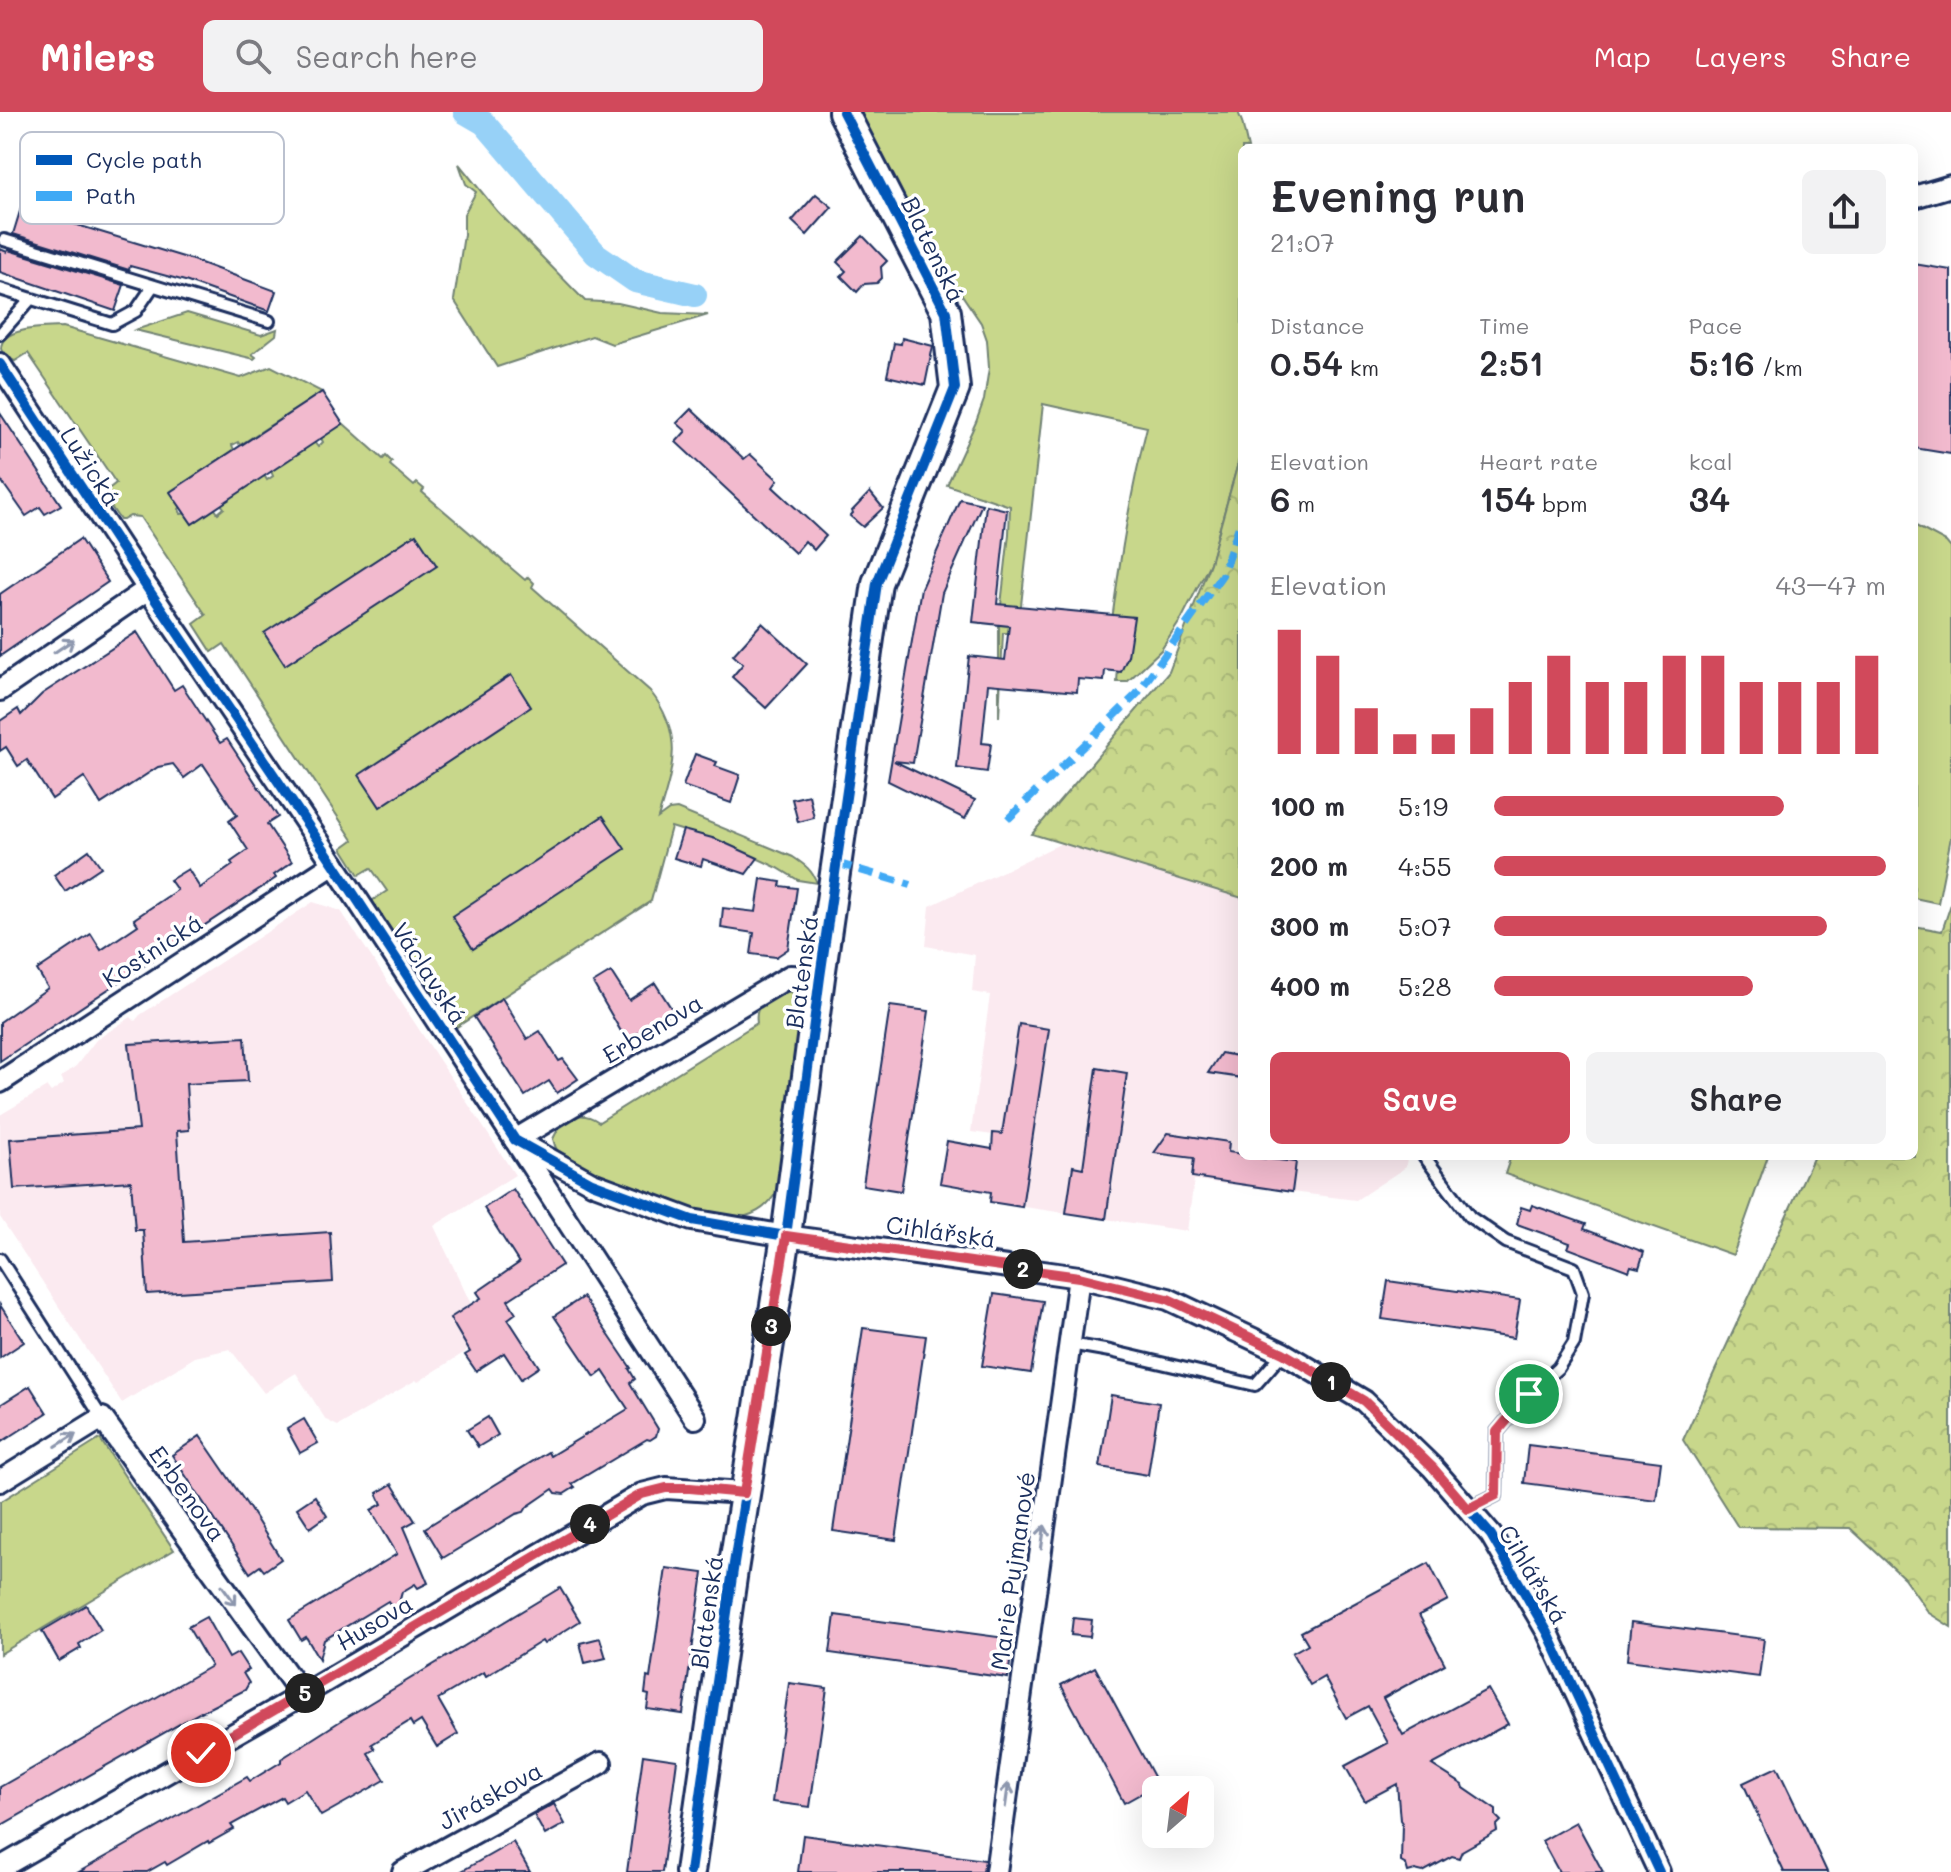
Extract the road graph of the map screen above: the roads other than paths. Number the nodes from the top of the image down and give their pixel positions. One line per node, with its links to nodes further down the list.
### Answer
1 (843, 112): 14 (street, Blatenská)
2 (1951, 186): 3 (street)
3 (1918, 196)
4 (4, 240): 5 (lane)
5 (153, 286): 7 (lane); 8 (lane)
6 (0, 289): 7 (lane)
7 (30, 300): 9 (lane)
8 (269, 321)
9 (0, 334)
10 (0, 364): 11 (street, Lužická)
11 (148, 589): 12 (street, one-way to 11); 13 (street, Václavská)
12 (0, 690)
13 (334, 864): 15 (street, Kostnická); 16 (street, Václavská)
14 (820, 977): 16 (street, Erbenova); 18 (street, Blatenská)
15 (0, 1082)
16 (515, 1140): 18 (street, Václavská); 24 (street, Václavská)
17 (1427, 1160): 27 (lane)
18 (786, 1236): 20 (street, Cihlářská); 26 (street, Blatenská)
19 (0, 1259): 23 (lane)
20 (1079, 1277): 21 (street, Marie Pujmanové); 22 (street, Cihlářská)
21 (1070, 1344): 22 (lane); 33 (street, Marie Pujmanové, one-way to 21)
22 (1283, 1353): 27 (street, Cihlářská)
23 (102, 1418): 25 (street, one-way to 23); 28 (street, Erbenova, one-way to 28)
24 (695, 1418)
25 (0, 1481)
26 (744, 1493): 28 (street, Husova); 32 (street, Blatenská)
27 (1468, 1509): 34 (street, Cihlářská)
28 (302, 1695): 30 (street, Husova)
29 (601, 1763): 31 (street, Jiráskova)
30 (0, 1868)
31 (403, 1872)
32 (690, 1872)
33 (996, 1872)
34 (1659, 1872)

